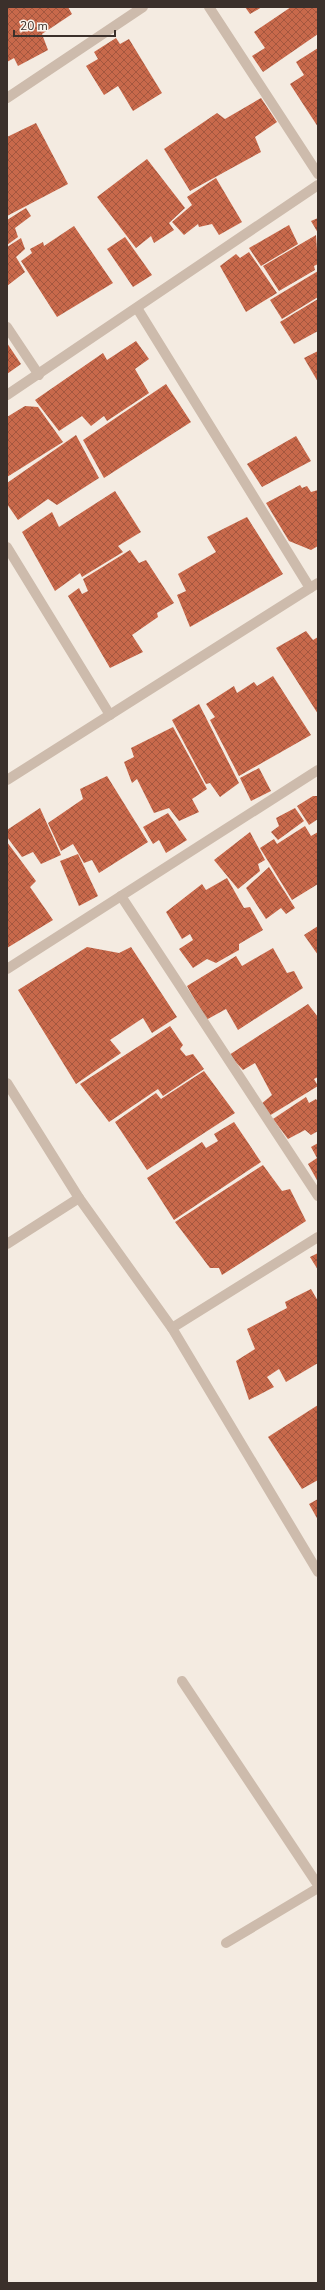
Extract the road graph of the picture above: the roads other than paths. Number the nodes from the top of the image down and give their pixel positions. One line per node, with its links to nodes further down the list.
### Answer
1 (143, 7): 3 (street)
2 (209, 7): 4 (street)
3 (7, 98)
4 (318, 174)
5 (318, 185): 6 (street)
6 (137, 308): 8 (street); 11 (street)
7 (7, 327): 8 (street)
8 (39, 374): 9 (street)
9 (7, 395)
10 (7, 547): 12 (street)
11 (314, 585): 12 (street)
12 (110, 715): 14 (street)
13 (318, 770): 15 (street)
14 (7, 780)
15 (121, 896): 16 (street); 18 (street)
16 (7, 969)
17 (7, 1083): 19 (street)
18 (318, 1196)
19 (79, 1198): 21 (street); 22 (street)
20 (318, 1237): 22 (street)
21 (7, 1244)
22 (172, 1328): 23 (street)
23 (318, 1572)
24 (182, 1681): 25 (street)
25 (318, 1884)
26 (318, 1888): 27 (street)
27 (226, 1943)

